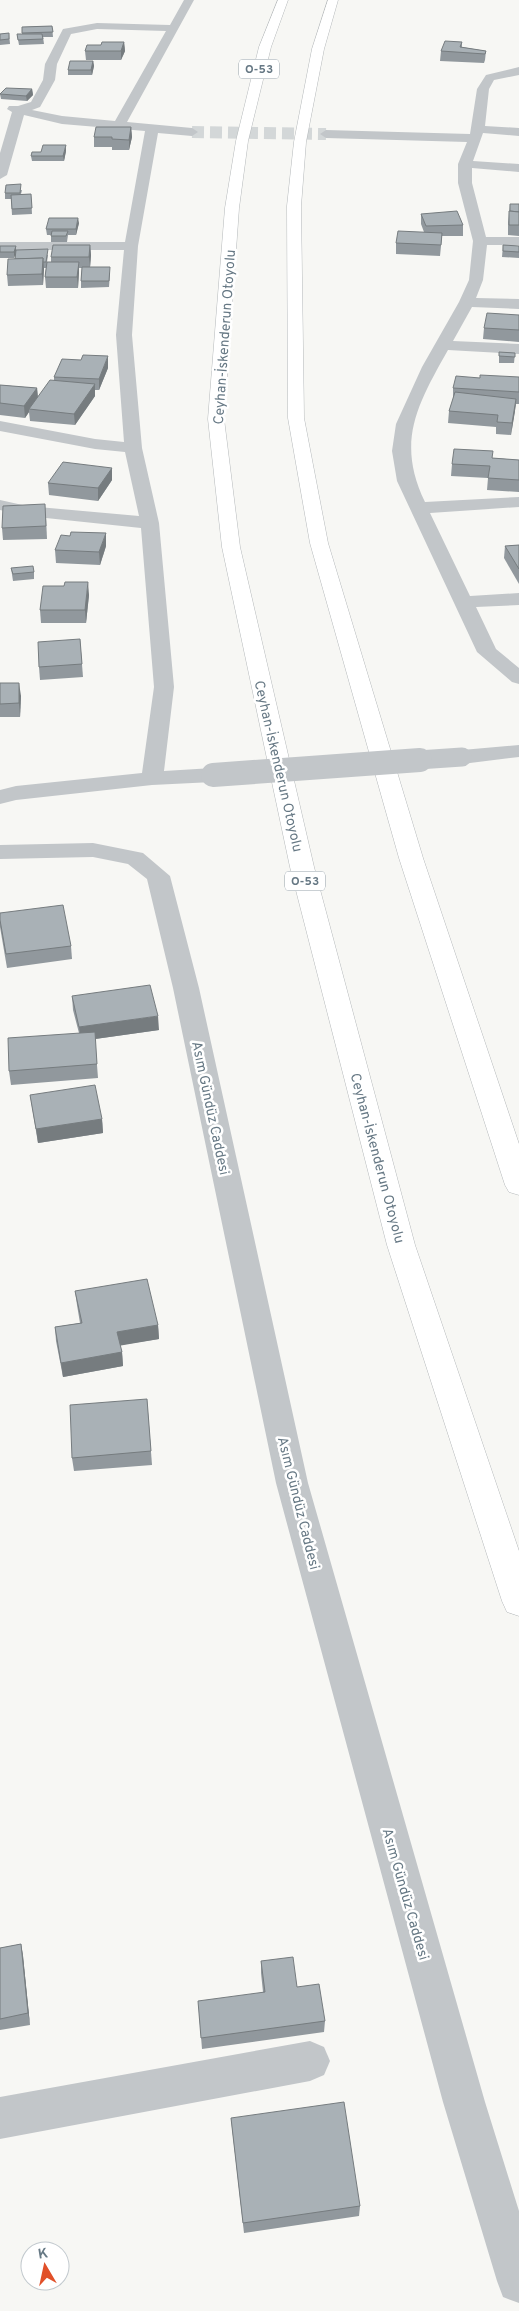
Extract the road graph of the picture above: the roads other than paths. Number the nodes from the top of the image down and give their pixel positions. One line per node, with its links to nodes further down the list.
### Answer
1 (189, 0): 4 (street)
2 (283, 0): 39 (highway, Ceyhan-İskenderun Otoyolu / O-53)
3 (333, 0): 38 (highway)
4 (172, 28): 7 (street); 8 (street)
5 (519, 71): 12 (street)
6 (0, 108): 7 (street)
7 (19, 110): 8 (street); 16 (street)
8 (119, 126): 9 (street)
9 (152, 130): 10 (street); 20 (street)
10 (192, 132)
11 (519, 132): 12 (street)
12 (476, 133): 13 (street); 14 (street)
13 (326, 134)
14 (465, 164): 15 (street); 17 (street)
15 (519, 168)
16 (0, 175)
17 (480, 241): 18 (street); 21 (street)
18 (519, 241)
19 (0, 246): 20 (street)
20 (131, 246): 26 (street)
21 (467, 302): 22 (street); 23 (street)
22 (519, 304)
23 (443, 345): 24 (street); 29 (street)
24 (519, 349)
25 (0, 426): 26 (street)
26 (134, 448): 30 (street)
27 (519, 502): 29 (street)
28 (0, 505): 30 (street)
29 (419, 508): 32 (street)
30 (150, 523): 35 (street)
31 (519, 599): 32 (street)
32 (464, 602): 33 (street)
33 (519, 678)
34 (519, 751): 35 (street, bridge)
35 (152, 778): 36 (street)
36 (0, 797)
37 (0, 852): 42 (street, Asım Gündüz Caddesi)
38 (519, 1185)
39 (519, 1601)
40 (310, 2061): 41 (street)
41 (0, 2118)
42 (519, 2281)

